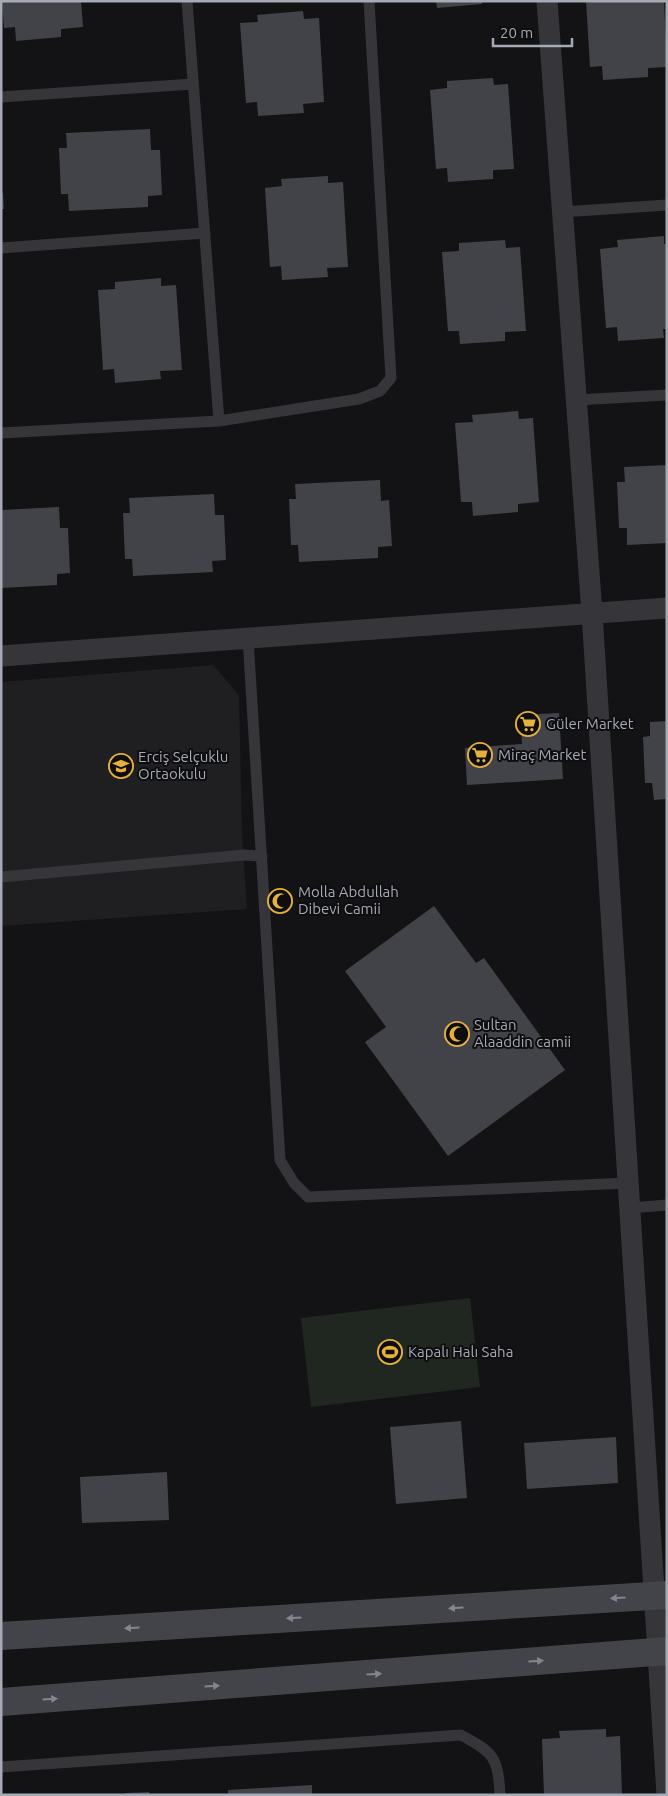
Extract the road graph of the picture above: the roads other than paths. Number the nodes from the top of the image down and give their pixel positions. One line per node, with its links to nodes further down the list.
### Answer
1 (186, 1): 4 (lane)
2 (369, 1): 12 (lane)
3 (547, 1): 7 (street)
4 (193, 84): 5 (lane); 8 (lane)
5 (1, 97)
6 (667, 205): 7 (lane)
7 (562, 212): 11 (street)
8 (205, 233): 9 (lane); 12 (lane)
9 (1, 248)
10 (667, 394): 11 (lane)
11 (576, 400): 15 (street)
12 (220, 421): 13 (lane)
13 (1, 434)
14 (667, 608): 15 (street)
15 (592, 613): 16 (street); 20 (street)
16 (248, 638): 17 (street); 18 (lane)
17 (1, 656)
18 (262, 856): 19 (lane); 20 (lane)
19 (1, 877)
20 (628, 1183): 22 (street)
21 (667, 1205): 22 (lane)
22 (630, 1208): 23 (street)
23 (661, 1596): 24 (street, one-way to 24); 25 (street)
24 (1, 1636)
25 (662, 1652): 26 (street, one-way to 25); 29 (street)
26 (1, 1702)
27 (1, 1767): 28 (lane)
28 (500, 1795)
29 (667, 1795)

